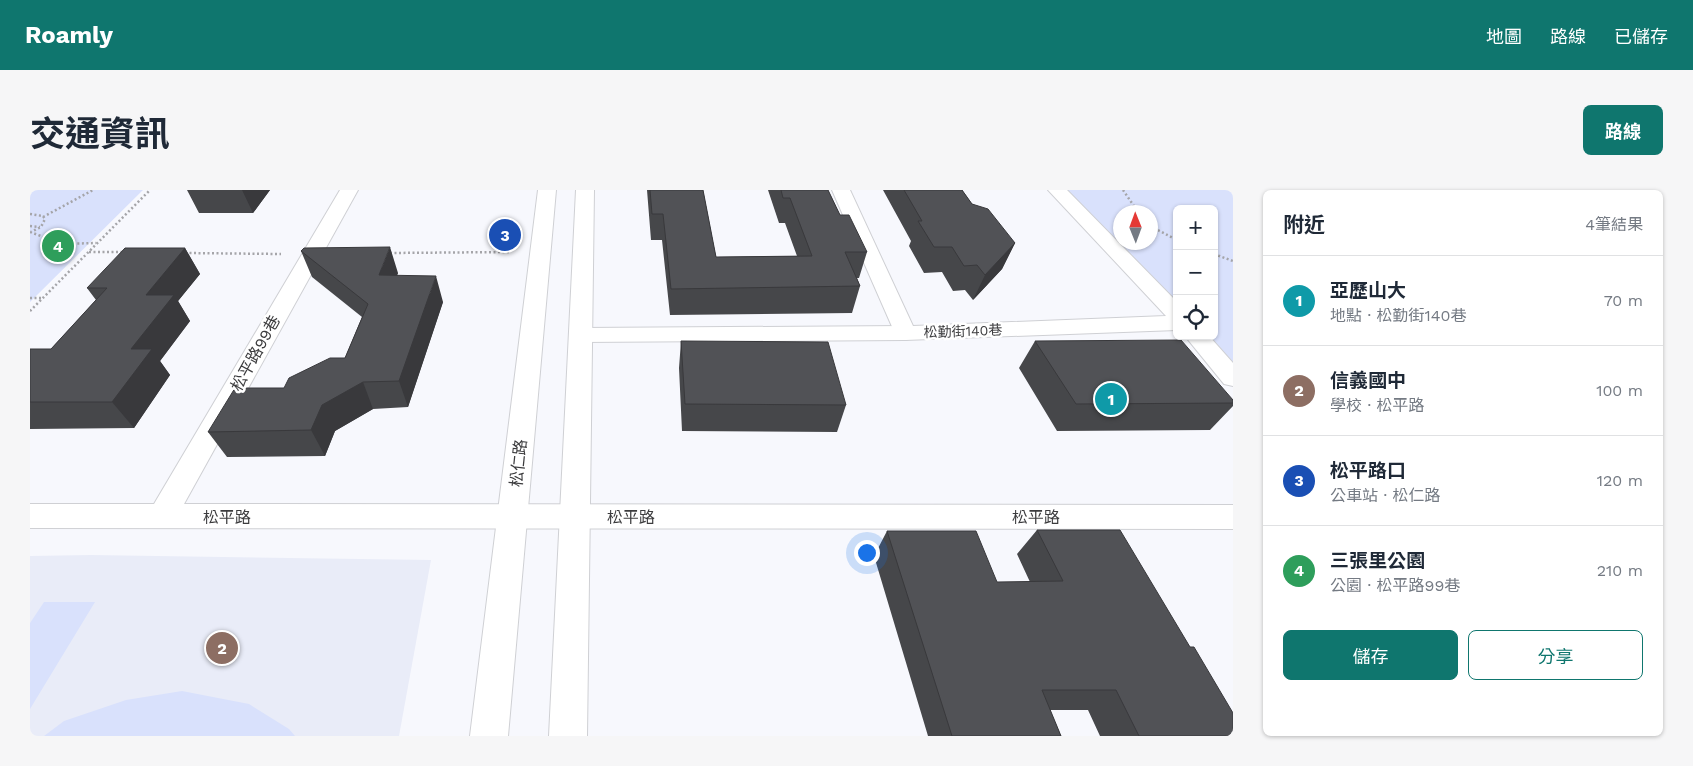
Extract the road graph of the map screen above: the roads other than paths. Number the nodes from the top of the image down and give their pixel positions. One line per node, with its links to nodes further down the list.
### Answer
1 (349, 190): 13 (street, 松平路99巷)
2 (547, 190): 16 (street, 松仁路)
3 (585, 190): 9 (street)
4 (841, 190): 8 (street, 松勤街140巷)
5 (1057, 190): 6 (street)
6 (1173, 311)
7 (1173, 323): 8 (street, 松勤街140巷)
8 (905, 333): 9 (street)
9 (582, 335): 14 (street)
10 (1200, 340): 11 (street)
11 (1233, 378)
12 (30, 516): 13 (street, 松平路)
13 (162, 517): 16 (street, 松平路)
14 (575, 517): 15 (street, 松平路); 16 (street, 松平路); 18 (street)
15 (1233, 517)
16 (512, 518): 17 (street, 松仁路)
17 (489, 736)
18 (568, 736)

